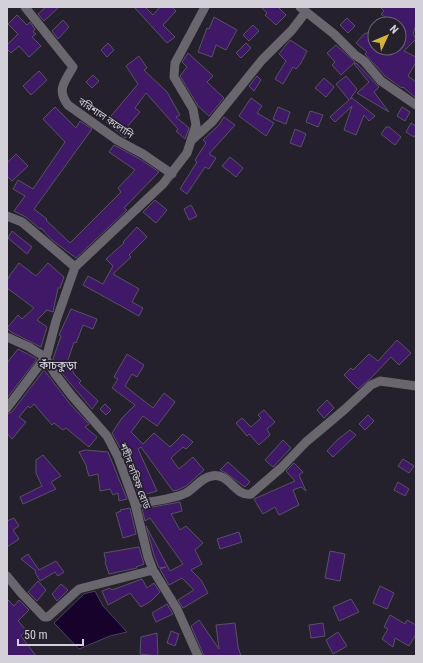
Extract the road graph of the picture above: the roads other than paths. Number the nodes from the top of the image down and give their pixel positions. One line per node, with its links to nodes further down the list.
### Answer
1 (25, 7): 6 (street, বরিশাল কলোনি)
2 (205, 7): 5 (street)
3 (302, 10): 4 (street); 5 (street)
4 (416, 105)
5 (192, 140): 6 (street)
6 (172, 174): 8 (street)
7 (7, 216): 8 (street)
8 (75, 267): 10 (street)
9 (7, 337): 10 (street, শহীদ লতিফ রোড)
10 (45, 358): 12 (street); 13 (street, শহীদ লতিফ রোড)
11 (416, 386): 13 (street)
12 (7, 408)
13 (135, 504): 14 (street, শহীদ লতিফ রোড)
14 (153, 570): 15 (street); 16 (street, শহীদ লতিফ রোড)
15 (7, 576)
16 (198, 656)

